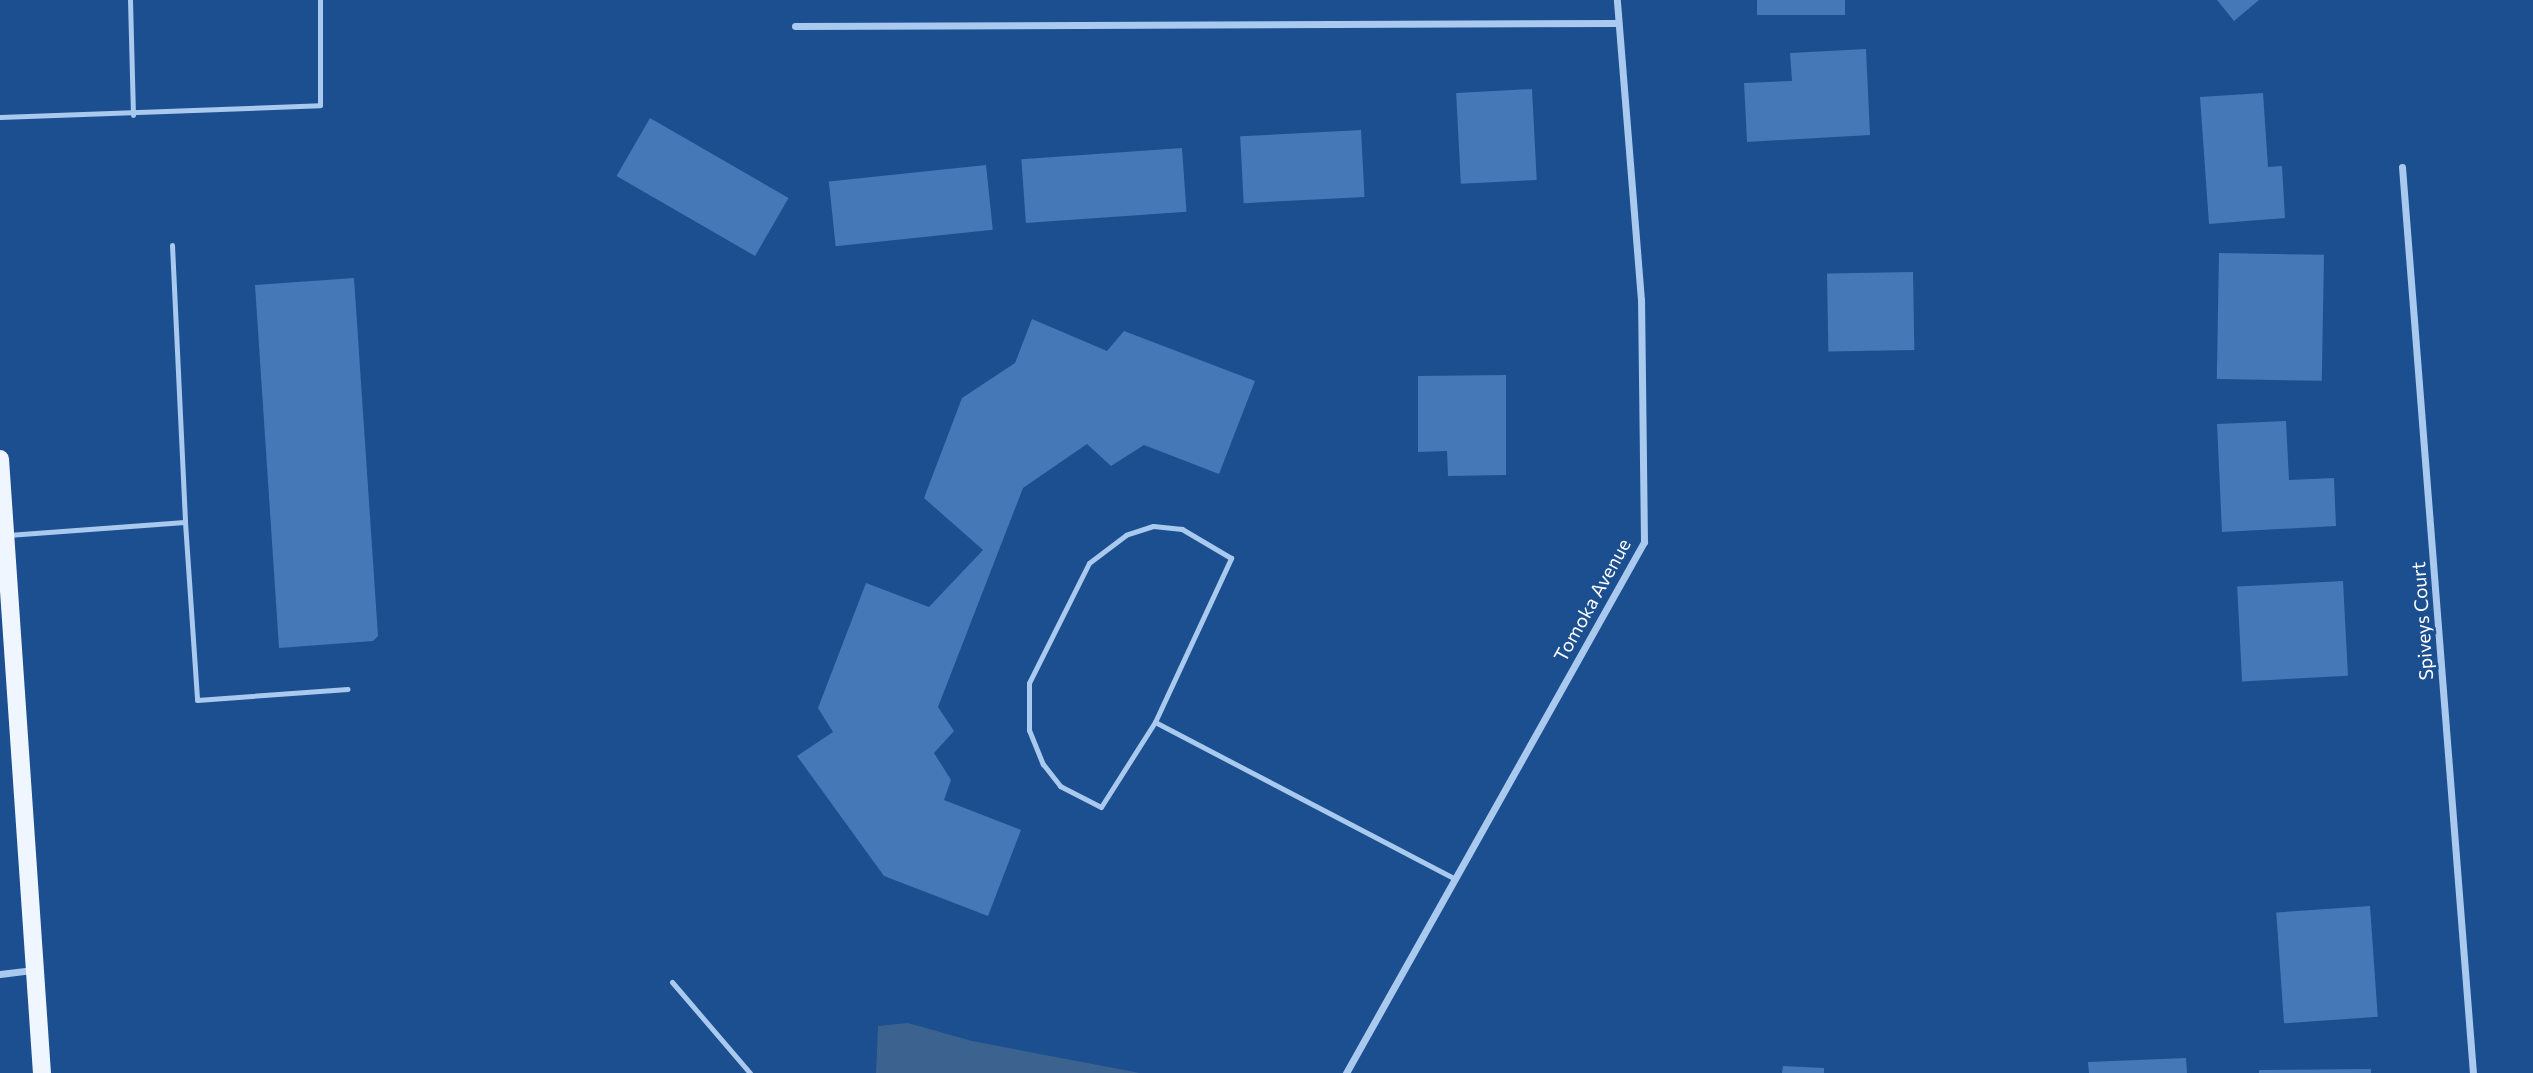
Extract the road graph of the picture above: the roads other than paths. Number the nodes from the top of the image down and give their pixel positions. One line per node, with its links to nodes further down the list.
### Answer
1 (130, 0): 6 (lane)
2 (320, 0): 6 (lane)
3 (1617, 0): 4 (street, Tomoka Avenue)
4 (1618, 23): 5 (street); 15 (street, Tomoka Avenue)
5 (795, 26)
6 (133, 115): 7 (lane)
7 (0, 117)
8 (2402, 167): 22 (street, Spiveys Court)
9 (172, 245): 11 (lane)
10 (0, 459): 12 (main road)
11 (185, 522): 12 (lane); 13 (lane)
12 (5, 535): 16 (main road)
13 (348, 689)
14 (1154, 722): 14 (lane); 15 (lane)
15 (1455, 879): 21 (street, Tomoka Avenue)
16 (35, 970): 17 (street); 19 (main road)
17 (0, 974)
18 (672, 982): 20 (lane)
19 (42, 1073)
20 (750, 1073)
21 (1346, 1073)
22 (2473, 1073)

